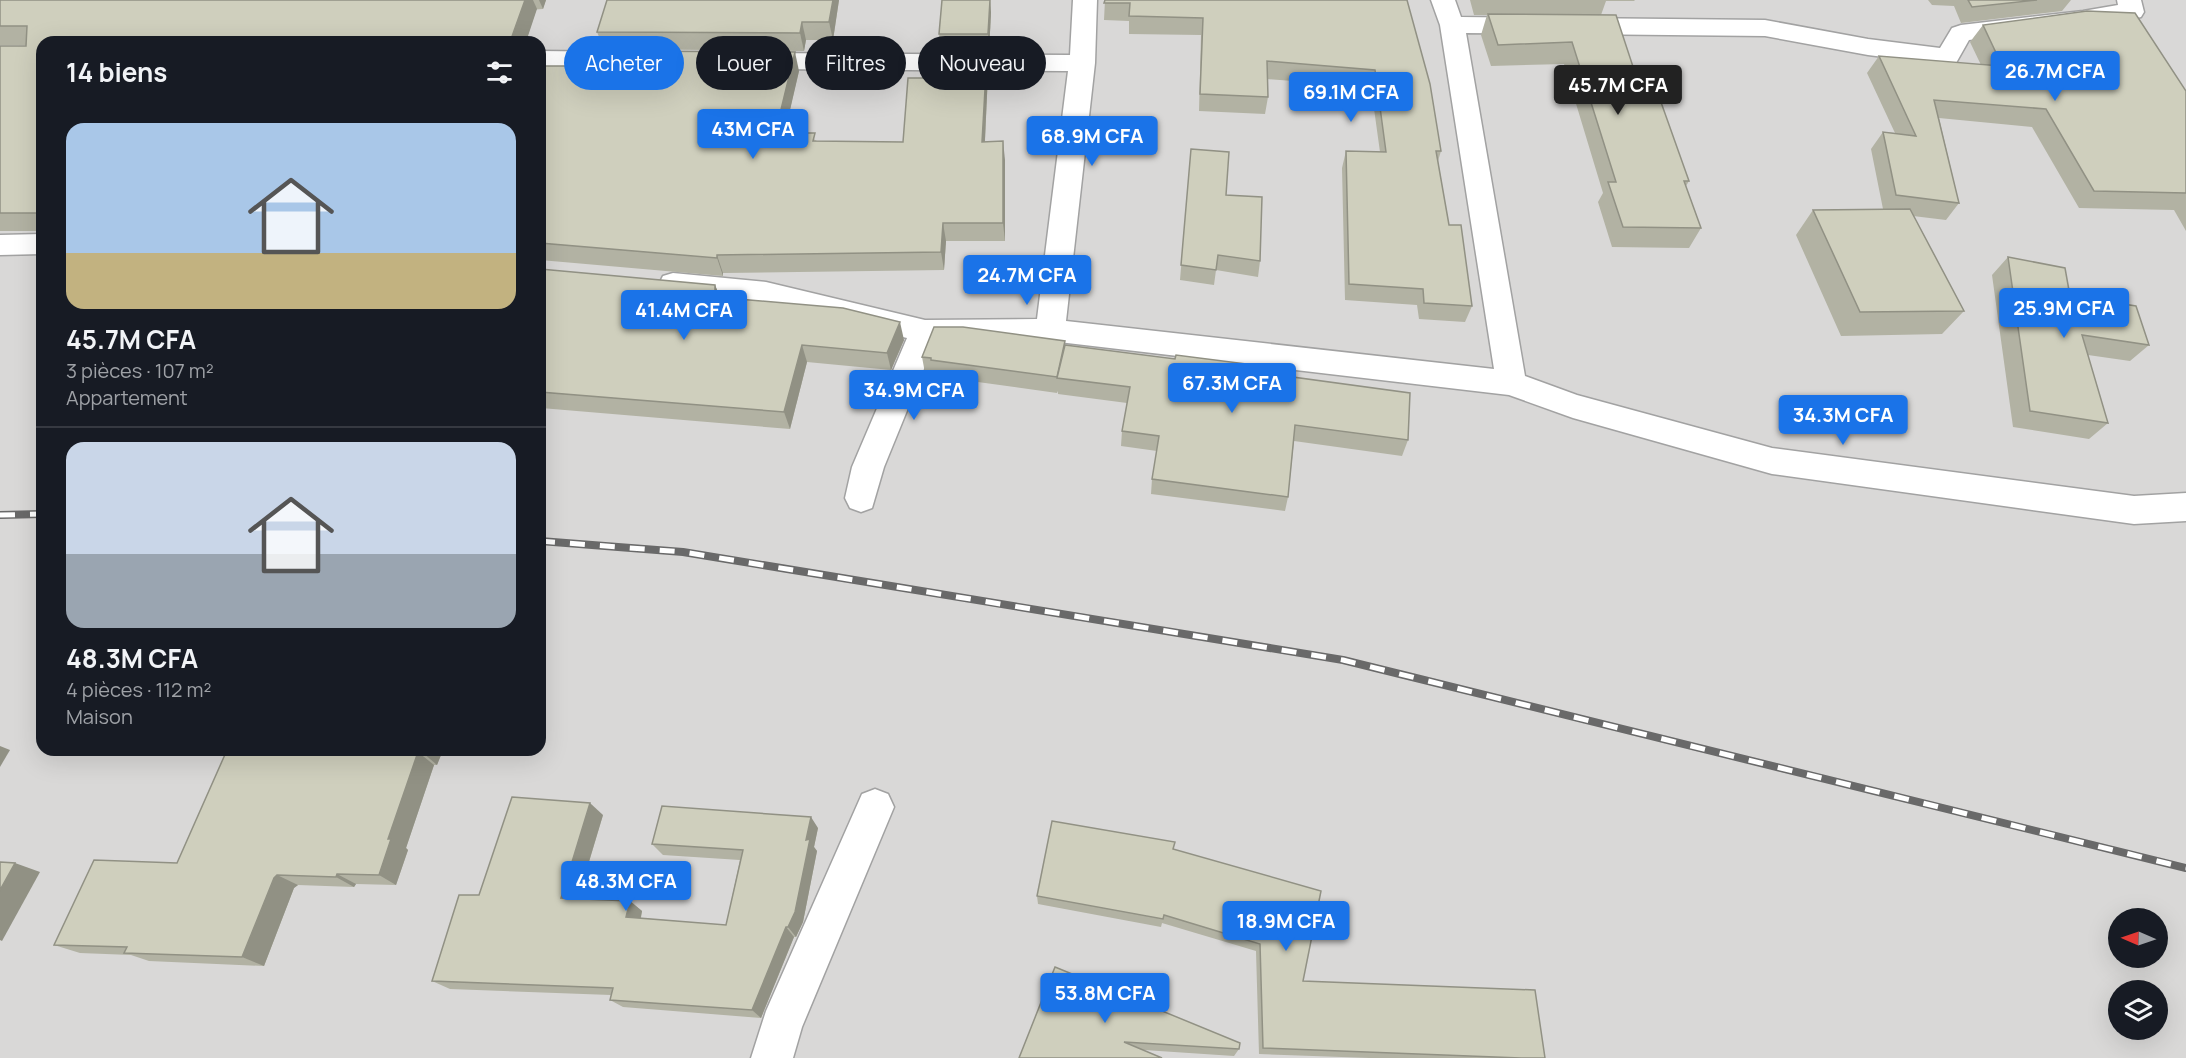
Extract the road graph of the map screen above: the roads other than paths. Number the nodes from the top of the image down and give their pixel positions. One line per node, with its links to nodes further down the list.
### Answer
1 (1085, 0): 7 (street)
2 (2129, 0): 3 (street)
3 (1448, 12): 13 (street)
4 (546, 59): 5 (street)
5 (564, 59)
6 (793, 61): 7 (street)
7 (1082, 63): 11 (street)
8 (36, 244): 9 (street)
9 (0, 245)
10 (647, 282): 12 (street)
11 (1050, 330): 12 (street); 13 (street)
12 (925, 331): 14 (street)
13 (1511, 383): 15 (street)
14 (861, 498)
15 (2186, 507)
16 (875, 807): 17 (street)
17 (772, 1058)

